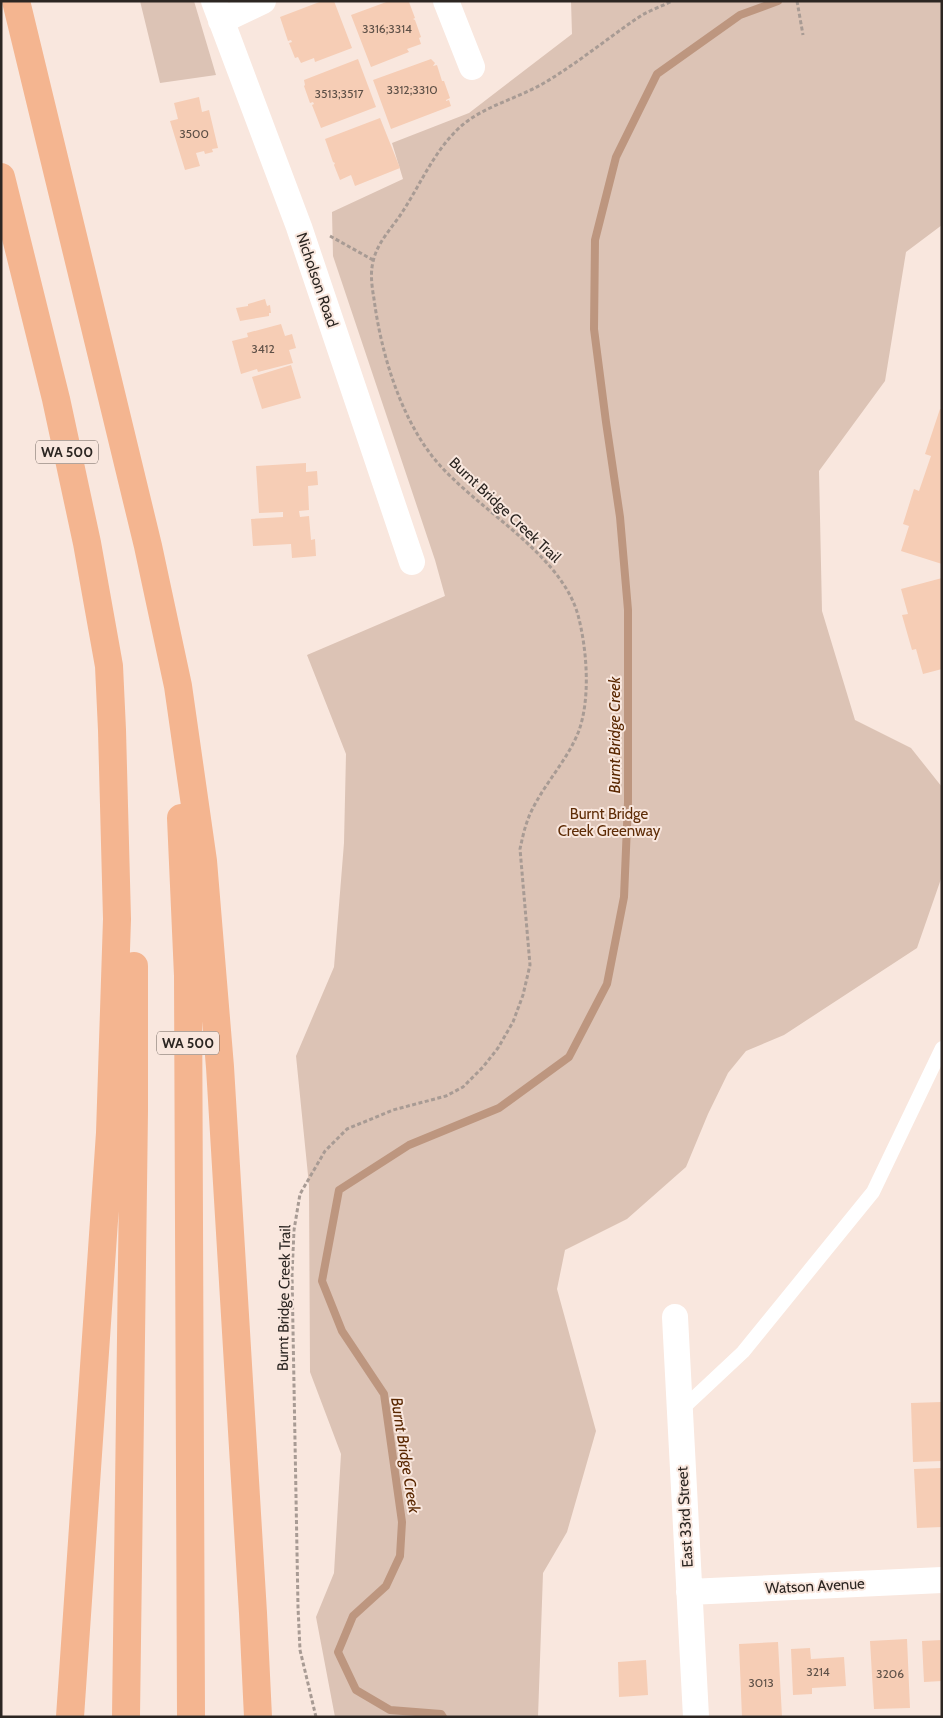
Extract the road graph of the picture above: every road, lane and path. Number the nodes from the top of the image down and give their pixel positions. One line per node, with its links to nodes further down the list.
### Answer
1 (16, 1): 12 (highway, WA 500)
2 (263, 1): 6 (street)
3 (446, 1): 8 (street)
4 (672, 1): 11 (path, Burnt Bridge Creek Trail)
5 (797, 1): 7 (path)
6 (218, 11): 10 (street, Nicholson Road)
7 (803, 35)
8 (472, 67)
9 (1, 178): 14 (highway, WA 500)
10 (299, 227): 11 (path); 13 (street, Nicholson Road)
11 (373, 260): 24 (path, Burnt Bridge Creek Trail)
12 (107, 376): 22 (highway, WA 500); 23 (highway)
13 (412, 562)
14 (112, 730): 20 (highway); 21 (highway, WA 500)
15 (942, 1048): 17 (lane)
16 (675, 1317): 17 (street, East 33rd Street)
17 (680, 1410): 19 (street, East 33rd Street)
18 (942, 1580): 19 (street, Watson Avenue)
19 (689, 1592): 25 (street, East 33rd Street)
20 (70, 1717)
21 (126, 1717)
22 (191, 1717)
23 (258, 1717)
24 (316, 1717)
25 (696, 1717)

